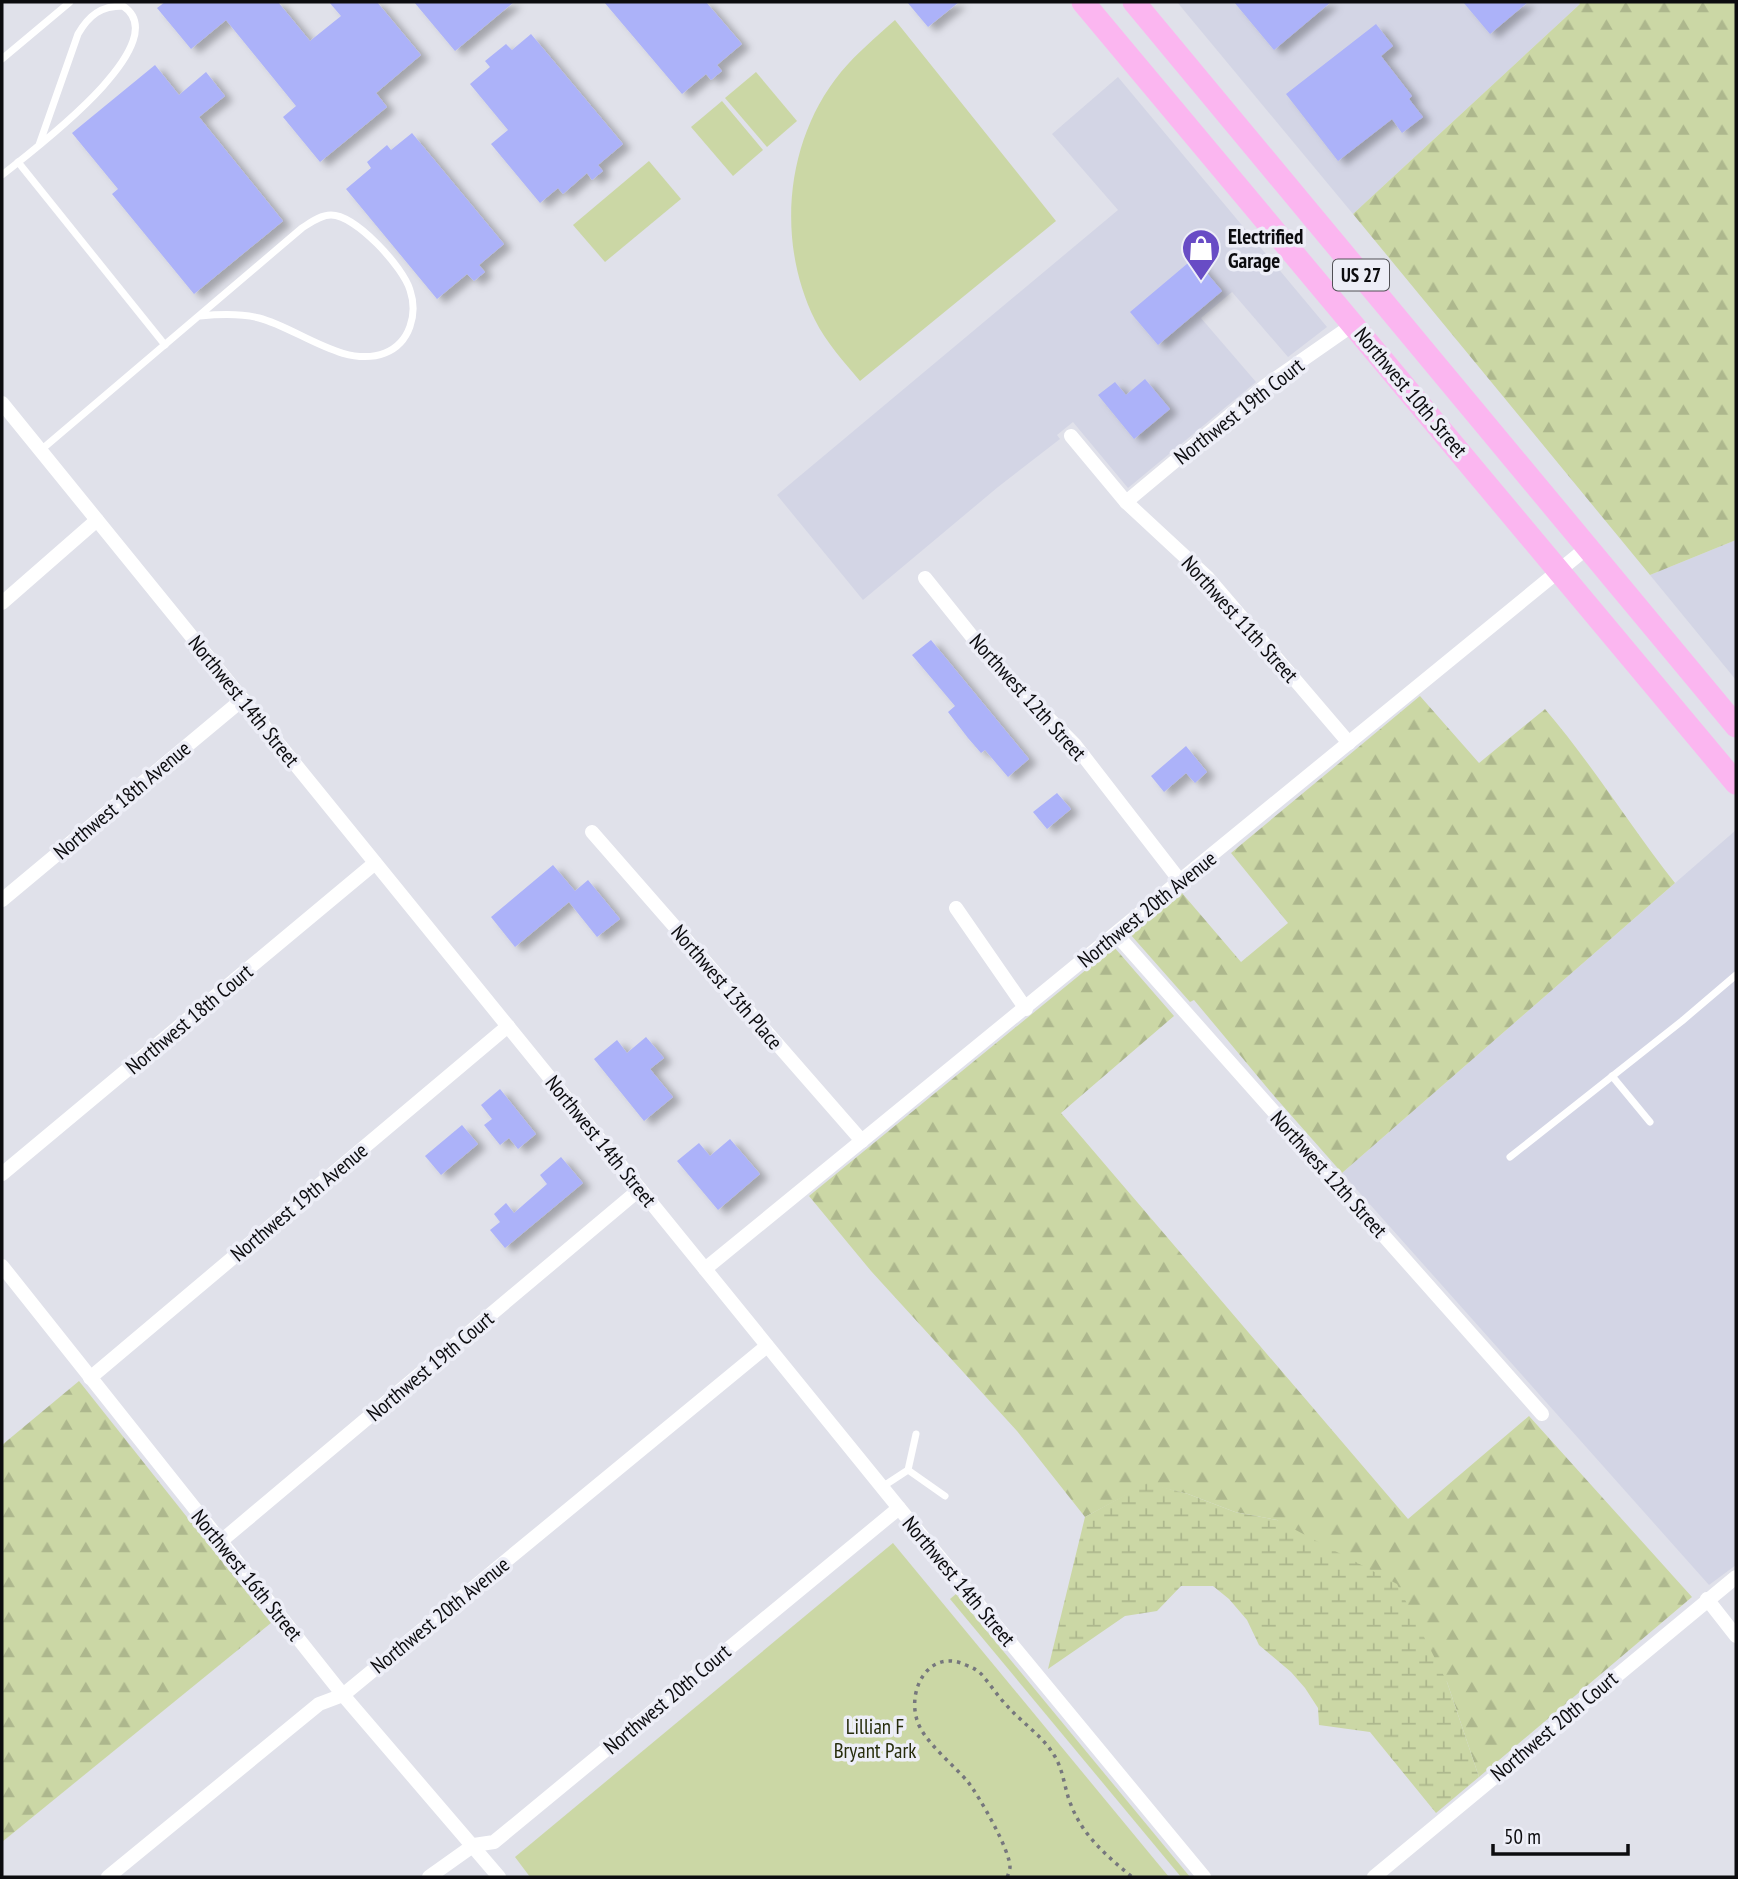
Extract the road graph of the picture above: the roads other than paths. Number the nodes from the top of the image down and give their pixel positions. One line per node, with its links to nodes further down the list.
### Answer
1 (70, 2): 4 (lane)
2 (1083, 2): 9 (highway, Northwest 10th Street / US 27)
3 (1134, 2): 8 (highway, Northwest 10th Street / US 27)
4 (2, 59)
5 (39, 145): 5 (lane); 6 (lane)
6 (18, 162): 7 (lane); 12 (lane)
7 (2, 175)
8 (1318, 223): 9 (highway); 18 (highway, Northwest 10th Street / US 27)
9 (1289, 247): 11 (highway, Northwest 10th Street / US 27)
10 (200, 316): 10 (lane); 12 (lane)
11 (1354, 324): 16 (street, Northwest 19th Court); 19 (highway, Northwest 10th Street / US 27)
12 (165, 345): 15 (lane)
13 (2, 403): 15 (street, Northwest 14th Street)
14 (1071, 436): 16 (street, Northwest 11th Street)
15 (40, 450): 17 (street, Northwest 14th Street)
16 (1126, 502): 24 (street, Northwest 11th Street)
17 (97, 520): 21 (street); 22 (street, Northwest 14th Street)
18 (1588, 547): 19 (street, Northwest 20th Avenue); 23 (highway, Northwest 10th Street / US 27)
19 (1560, 571): 24 (street, Northwest 20th Avenue); 25 (highway, Northwest 10th Street / US 27)
20 (925, 579): 28 (street, Northwest 12th Street)
21 (2, 604)
22 (243, 699): 27 (street, Northwest 14th Street); 29 (street, Northwest 18th Avenue)
23 (1736, 726)
24 (1349, 743): 28 (street, Northwest 20th Avenue)
25 (1736, 783)
26 (592, 832): 37 (street, Northwest 13th Place)
27 (375, 863): 34 (street, Northwest 14th Street); 39 (street, Northwest 18th Court)
28 (1181, 882): 31 (street, Northwest 20th Avenue)
29 (2, 900)
30 (956, 908): 33 (street)
31 (1116, 934): 33 (street, Northwest 20th Avenue); 45 (street, Northwest 12th Street)
32 (1736, 975): 35 (lane)
33 (1026, 1009): 37 (street, Northwest 20th Avenue)
34 (508, 1026): 40 (street, Northwest 14th Street); 44 (street, Northwest 19th Avenue)
35 (1612, 1076): 36 (lane); 38 (lane)
36 (1650, 1122)
37 (862, 1142): 42 (street, Northwest 20th Avenue)
38 (1510, 1157)
39 (2, 1174)
40 (640, 1189): 42 (street, Northwest 14th Street); 51 (street, Northwest 19th Court)
41 (2, 1266): 44 (street, Northwest 16th Street)
42 (705, 1269): 43 (street, Northwest 14th Street)
43 (767, 1346): 48 (street, Northwest 14th Street); 55 (street, Northwest 20th Avenue)
44 (90, 1378): 51 (street, Northwest 16th Street)
45 (1542, 1414)
46 (916, 1434): 47 (lane)
47 (908, 1471): 48 (lane); 49 (lane)
48 (882, 1487): 50 (street, Northwest 14th Street)
49 (945, 1496)
50 (899, 1508): 56 (street, Northwest 20th Court); 60 (street, Northwest 14th Street)
51 (220, 1542): 55 (street, Northwest 16th Street)
52 (1736, 1577): 53 (street, Northwest 20th Court)
53 (1707, 1599): 54 (street); 61 (street, Northwest 20th Court)
54 (1736, 1636)
55 (343, 1695): 56 (street, Northwest 16th Street); 57 (street, Northwest 20th Avenue)
56 (474, 1845): 58 (street, Northwest 20th Court); 59 (street, Northwest 16th Street)
57 (108, 1877)
58 (429, 1877)
59 (499, 1877)
60 (1204, 1877)
61 (1374, 1877)

